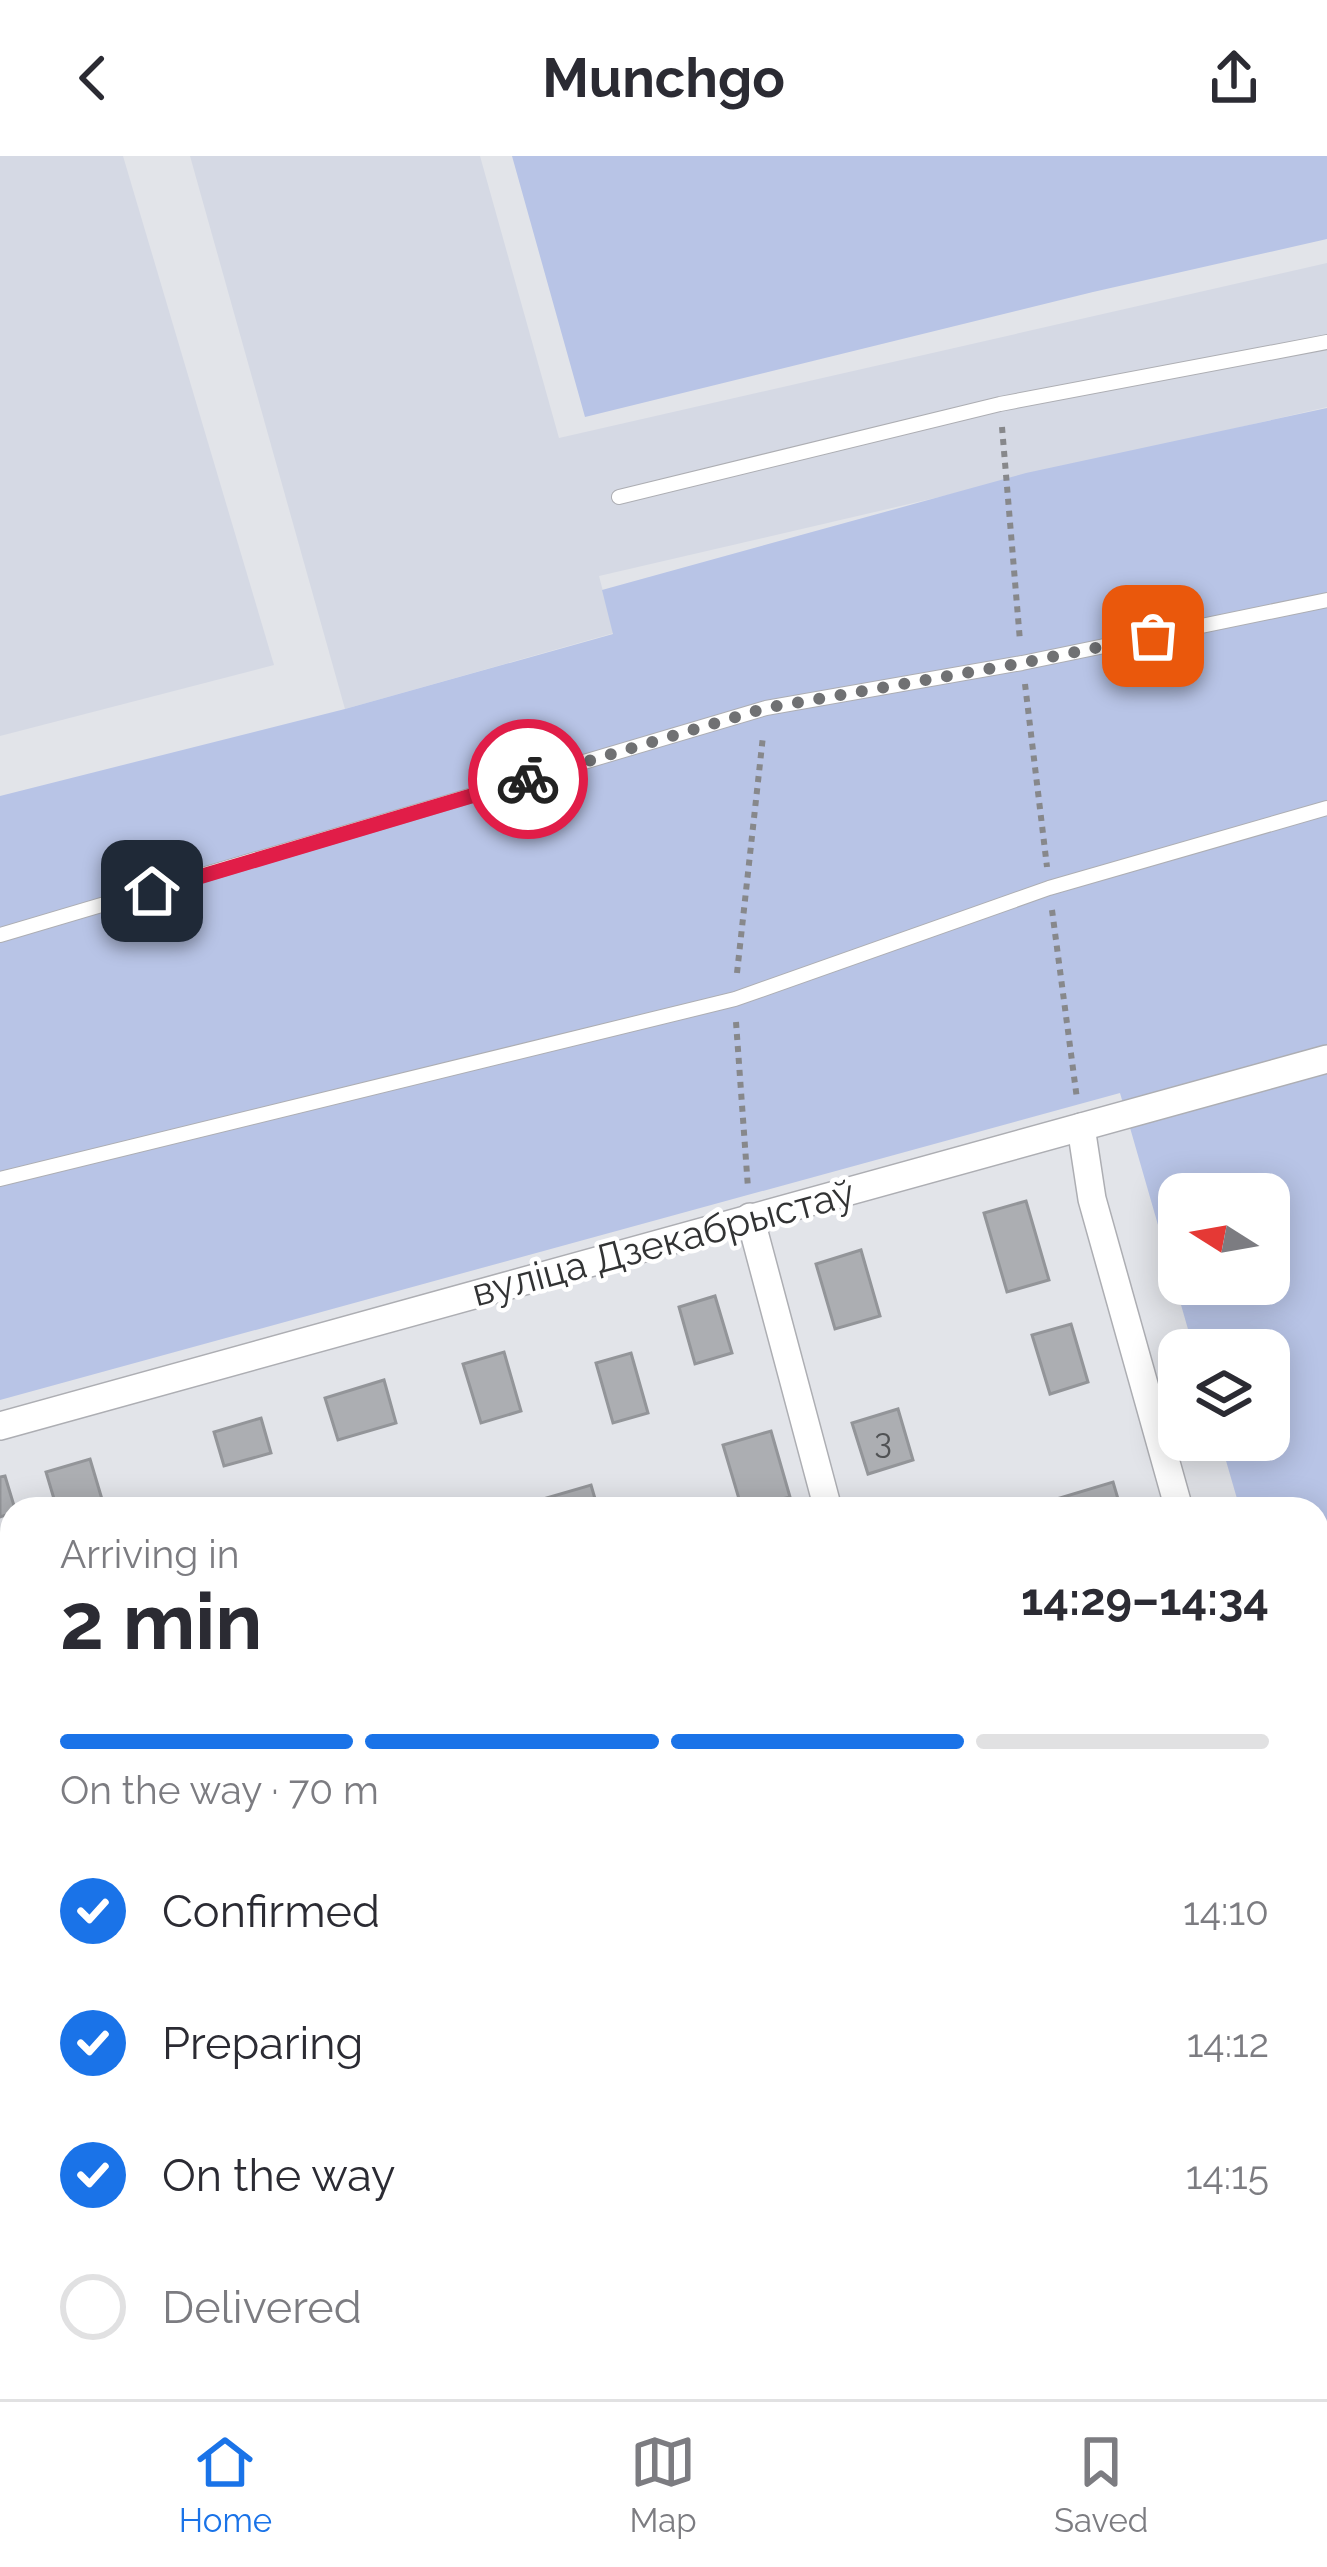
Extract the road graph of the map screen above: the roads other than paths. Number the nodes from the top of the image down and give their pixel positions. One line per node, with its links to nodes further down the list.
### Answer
1 (1327, 342): 2 (lane)
2 (619, 497)
3 (1327, 600): 5 (lane)
4 (1327, 808): 8 (lane)
5 (0, 935)
6 (1327, 1059): 7 (street, вуліца Дзекабрыстаў)
7 (1081, 1127): 9 (street, вуліца Дзекабрыстаў); 12 (street)
8 (0, 1179)
9 (750, 1217): 10 (street, вуліца Дзекабрыстаў); 11 (street)
10 (0, 1426)
11 (825, 1497)
12 (1175, 1497)

